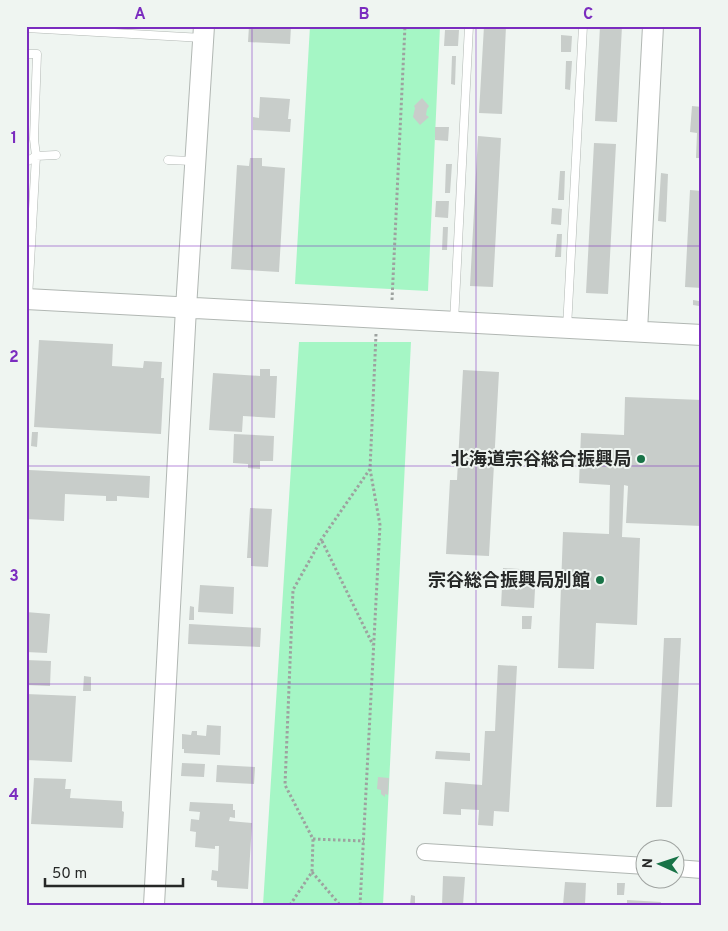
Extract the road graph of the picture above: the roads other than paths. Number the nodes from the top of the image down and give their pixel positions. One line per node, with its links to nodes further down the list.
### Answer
1 (469, 26): 15 (lane)
2 (582, 26): 16 (lane)
3 (653, 26): 17 (street)
4 (26, 28): 5 (lane)
5 (203, 32): 10 (street)
6 (26, 54): 8 (lane)
7 (56, 155): 8 (lane)
8 (36, 156): 11 (lane); 12 (lane)
9 (168, 160): 10 (lane)
10 (195, 161): 14 (street)
11 (26, 162)
12 (29, 239): 13 (lane)
13 (27, 300): 14 (street)
14 (186, 308): 15 (street); 23 (street)
15 (454, 322): 16 (street)
16 (567, 328): 17 (street)
17 (637, 331): 18 (street)
18 (702, 335)
19 (425, 852): 20 (street)
20 (636, 865)
21 (686, 869): 22 (street)
22 (702, 870)
23 (154, 905)

